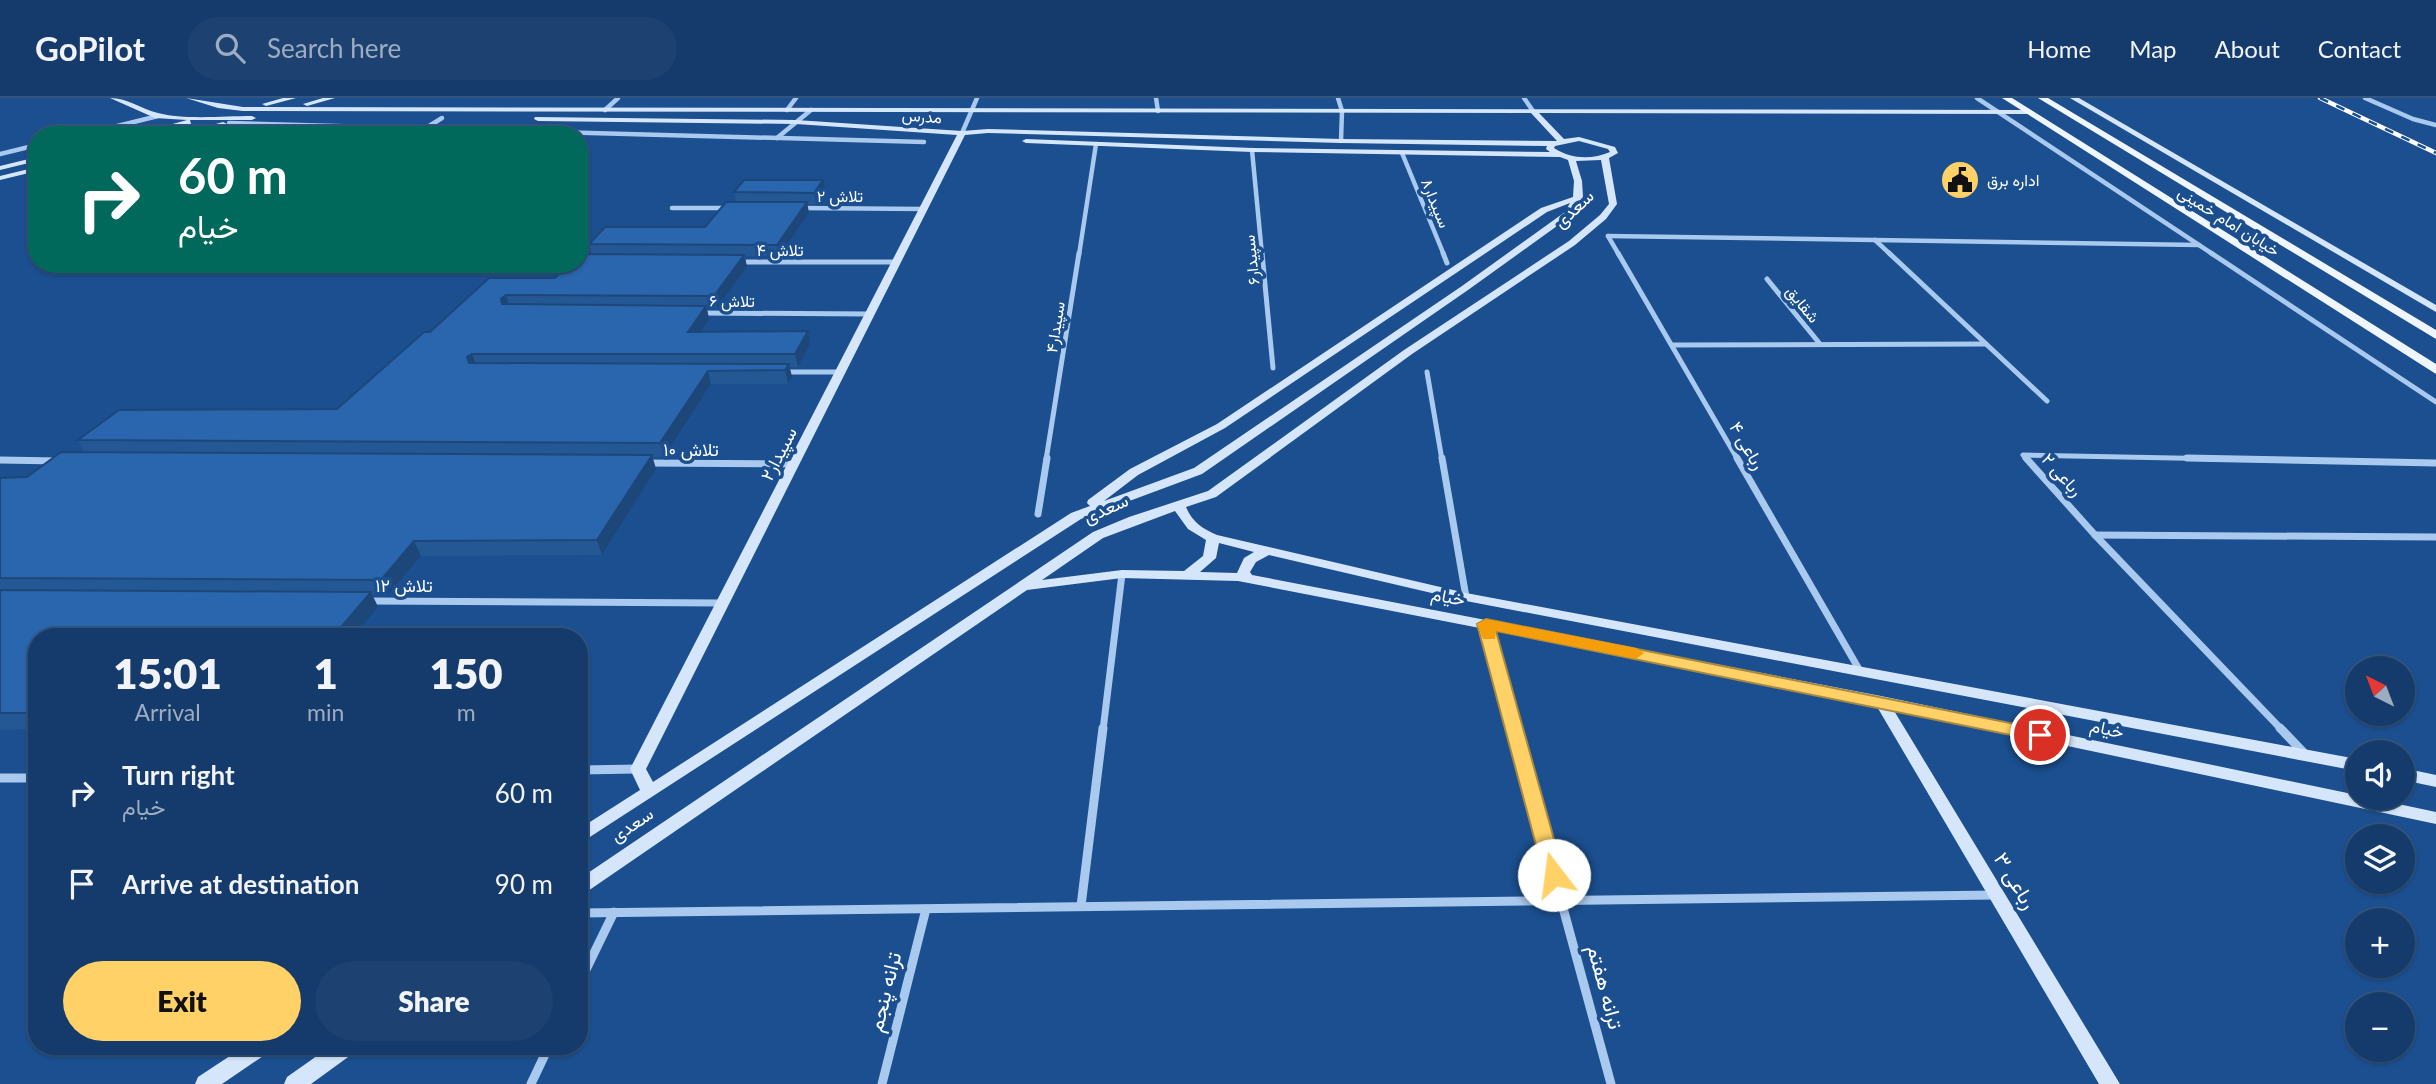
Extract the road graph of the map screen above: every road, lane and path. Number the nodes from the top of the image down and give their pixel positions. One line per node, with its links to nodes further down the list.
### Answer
1 (114, 98): 29 (street)
2 (190, 98): 16 (street)
3 (292, 98): 16 (street)
4 (331, 98): 17 (street)
5 (618, 98): 19 (street)
6 (796, 98): 20 (street)
7 (977, 98): 22 (street)
8 (1156, 98): 23 (street)
9 (1338, 98): 24 (street)
10 (1524, 98): 25 (street)
11 (1977, 98): 27 (street)
12 (2006, 98): 28 (main road, خیابان امام خمینی)
13 (2042, 98): 26 (main road, خیابان امام خمینی)
14 (2074, 98): 72 (street)
15 (2365, 98): 37 (street)
16 (243, 109): 17 (street); 32 (street)
17 (284, 109): 18 (street, مدرس); 30 (street)
18 (455, 110): 19 (street, مدرس); 31 (street)
19 (605, 110): 20 (street, مدرس)
20 (787, 110): 21 (street, مدرس)
21 (811, 110): 22 (street, مدرس); 35 (street)
22 (973, 110): 23 (street, مدرس); 44 (street)
23 (1158, 110): 24 (street, مدرس)
24 (1342, 111): 25 (street, مدرس); 47 (street)
25 (1533, 111): 27 (street, مدرس); 46 (street)
26 (2065, 111): 28 (main road); 75 (main road, خیابان امام خمینی)
27 (1998, 112): 28 (street, مدرس); 67 (street)
28 (2027, 112): 80 (main road, خیابان امام خمینی)
29 (158, 116): 32 (street); 38 (street)
30 (250, 118): 31 (street); 32 (street); 36 (street)
31 (442, 118): 33 (street); 42 (street)
32 (202, 119): 39 (street)
33 (519, 119)
34 (533, 119): 35 (street, مدرس)
35 (796, 122): 44 (street, مدرس); 45 (street)
36 (229, 123): 40 (street); 41 (street)
37 (2436, 125)
38 (117, 126)
39 (174, 126)
40 (217, 126)
41 (347, 126)
42 (428, 126)
43 (588, 133): 45 (street)
44 (962, 133): 47 (street); 49 (street); 65 (street, سپیدار۲)
45 (777, 138): 48 (street)
46 (1561, 140): 50 (street); 56 (street)
47 (1341, 141): 50 (street)
48 (924, 142)
49 (1096, 144): 52 (street); 92 (street, سپیدار۴)
50 (1552, 144): 55 (street)
51 (28, 147): 54 (street)
52 (1252, 150): 53 (street); 79 (street, سپیدار۶)
53 (1402, 153): 55 (street); 70 (street, سپیدار۸)
54 (0, 154)
55 (1566, 157): 56 (street); 61 (street, سعدی)
56 (1605, 158): 91 (street, سعدی)
57 (28, 161): 58 (street)
58 (0, 167)
59 (28, 171): 60 (street)
60 (0, 178)
61 (1579, 197): 93 (street, سعدی); 93 (street, سعدی)
62 (673, 208): 63 (street)
63 (728, 208)
64 (798, 208): 65 (street, تلاش ۲)
65 (924, 209): 69 (street, سپیدار۲)
66 (1875, 240): 67 (street); 77 (street); 78 (street, رباعی ۴)
67 (2199, 245): 85 (street)
68 (731, 262): 69 (street, تلاش ۴)
69 (897, 262): 74 (street, سپیدار۲)
70 (1447, 263)
71 (1767, 279): 76 (street, شقایق)
72 (2436, 309)
73 (690, 313): 74 (street, تلاش ۶)
74 (870, 314): 82 (street, سپیدار۲)
75 (2436, 335)
76 (1820, 344): 77 (street); 78 (street)
77 (1986, 344): 84 (street)
78 (1672, 345): 106 (street, رباعی ۴)
79 (1273, 368)
80 (2436, 370)
81 (773, 372): 82 (street)
82 (841, 372): 90 (street, سپیدار۲)
83 (1427, 372): 102 (street)
84 (2047, 401)
85 (2436, 402)
86 (0, 460): 87 (street)
87 (70, 461)
88 (640, 463): 90 (street, تلاش ۱۰)
89 (2436, 463): 94 (street, رباعی ۲)
90 (794, 464): 104 (street, سپیدار۲)
91 (1179, 506): 96 (street, خیام); 101 (street, سعدی)
92 (1038, 514)
93 (1076, 516): 116 (street, سعدی)
94 (2095, 535): 95 (street); 108 (street, رباعی ۲)
95 (2436, 537)
96 (1213, 538): 97 (street, خیام); 99 (street)
97 (1265, 552): 100 (street); 102 (street, خیام)
98 (1122, 574): 99 (street, خیام); 101 (street, خیام); 122 (street)
99 (1189, 574): 100 (street, خیام)
100 (1245, 578): 105 (street, خیام)
101 (1025, 586): 119 (street, سعدی)
102 (1466, 597): 106 (street, خیام)
103 (362, 601): 104 (street, تلاش ۱۲)
104 (723, 603): 110 (street, سپیدار۲)
105 (1486, 624): 107 (street, خیام); 121 (street, ترانه هفتم)
106 (1860, 671): 108 (street, خیام)
107 (1881, 701): 117 (street, خیام); 120 (street, رباعی ۳)
108 (2305, 754): 109 (street, خیام)
109 (2345, 762)
110 (638, 769): 111 (street); 116 (street)
111 (588, 770)
112 (2415, 776): 115 (street)
113 (0, 778): 114 (street)
114 (28, 778)
115 (2436, 780)
116 (649, 792): 118 (street, سعدی)
117 (2436, 818)
118 (588, 832)
119 (588, 882)
120 (1997, 895): 121 (street); 135 (street, رباعی ۳)
121 (1561, 901): 122 (street); 134 (street, ترانه هفتم)
122 (1081, 906): 123 (street)
123 (926, 909): 124 (street); 133 (street, ترانه پنجم)
124 (614, 912): 125 (street); 126 (street)
125 (588, 913)
126 (588, 965)
127 (248, 1055): 130 (street)
128 (335, 1055): 131 (street)
129 (545, 1055): 132 (street)
130 (205, 1084)
131 (294, 1084)
132 (531, 1084)
133 (882, 1084)
134 (1611, 1084)
135 (2110, 1084)

